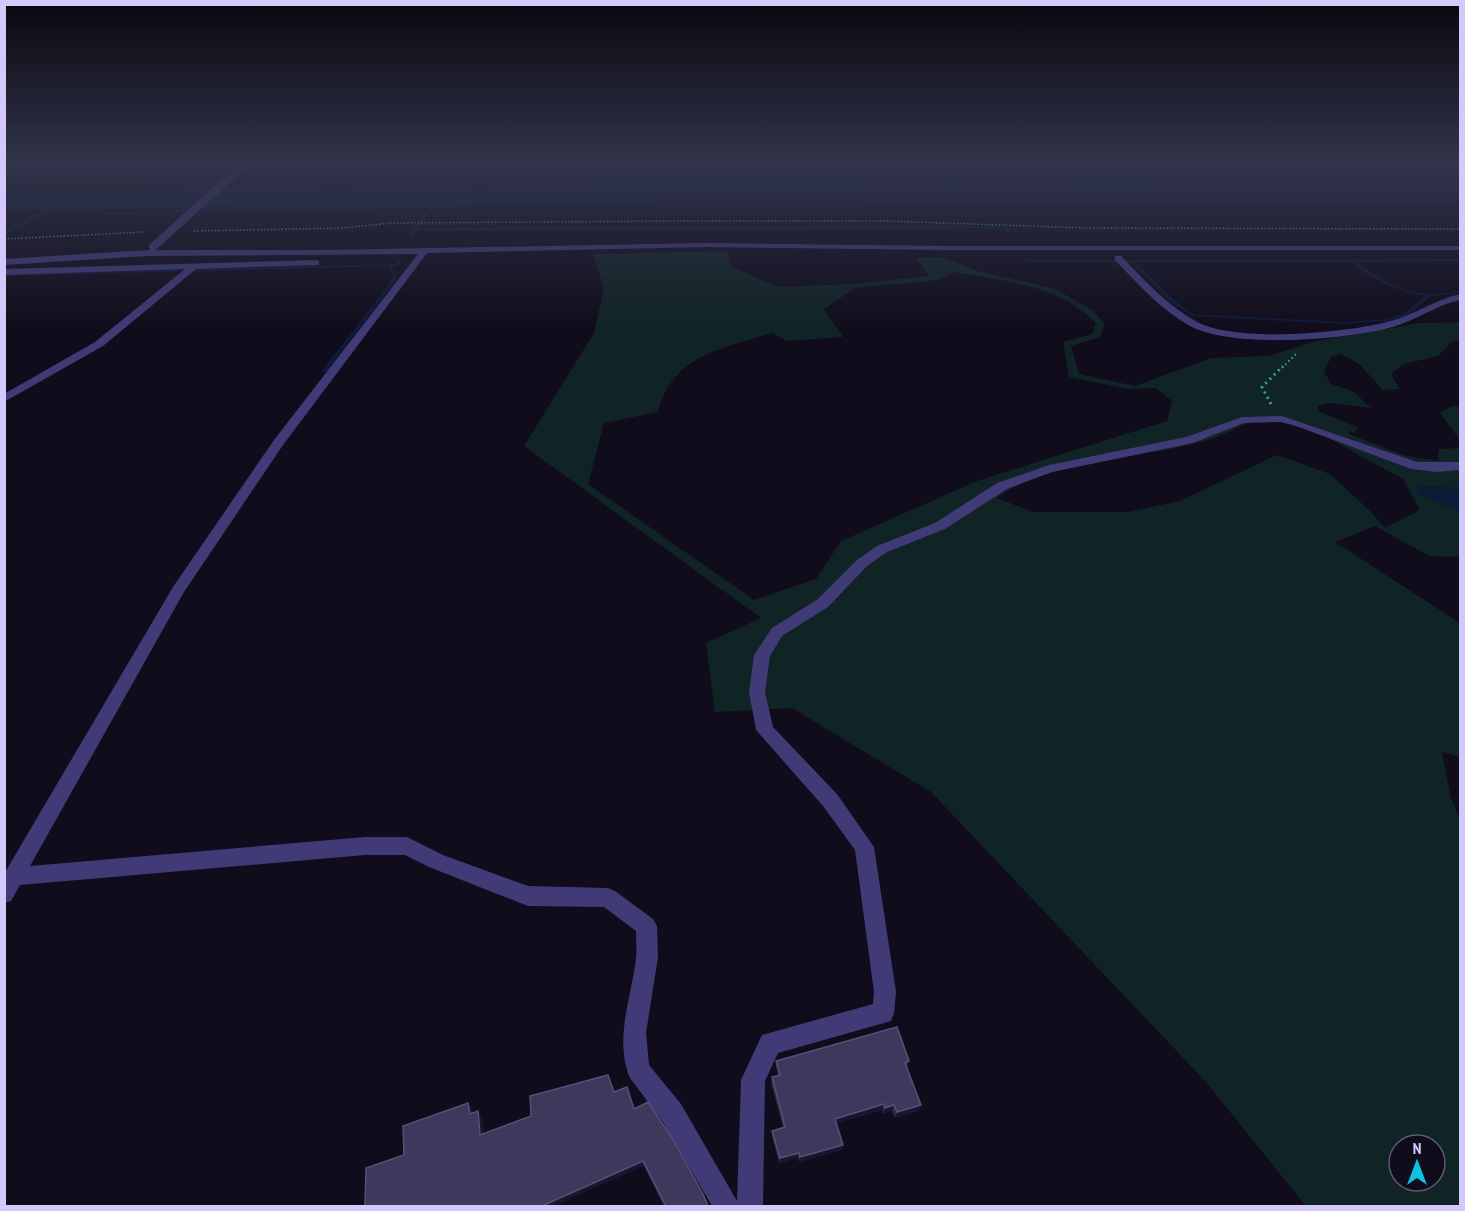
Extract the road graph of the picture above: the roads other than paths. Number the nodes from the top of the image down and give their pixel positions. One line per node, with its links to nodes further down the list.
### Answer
1 (186, 218): 5 (street, bridge)
2 (1461, 240): 6 (street)
3 (968, 248): 4 (street); 8 (street); 12 (street)
4 (1461, 248)
5 (150, 250): 6 (street); 10 (street)
6 (233, 252): 7 (street)
7 (389, 252): 8 (street); 14 (street)
8 (424, 252): 19 (street)
9 (4, 255): 10 (street)
10 (83, 256): 13 (street)
11 (1461, 258): 12 (street)
12 (1119, 259): 16 (street)
13 (4, 262)
14 (191, 269): 15 (street); 17 (street)
15 (4, 272)
16 (1461, 297)
17 (4, 399)
18 (1461, 466): 21 (street)
19 (8, 887): 20 (street)
20 (726, 1206)
21 (750, 1206)

